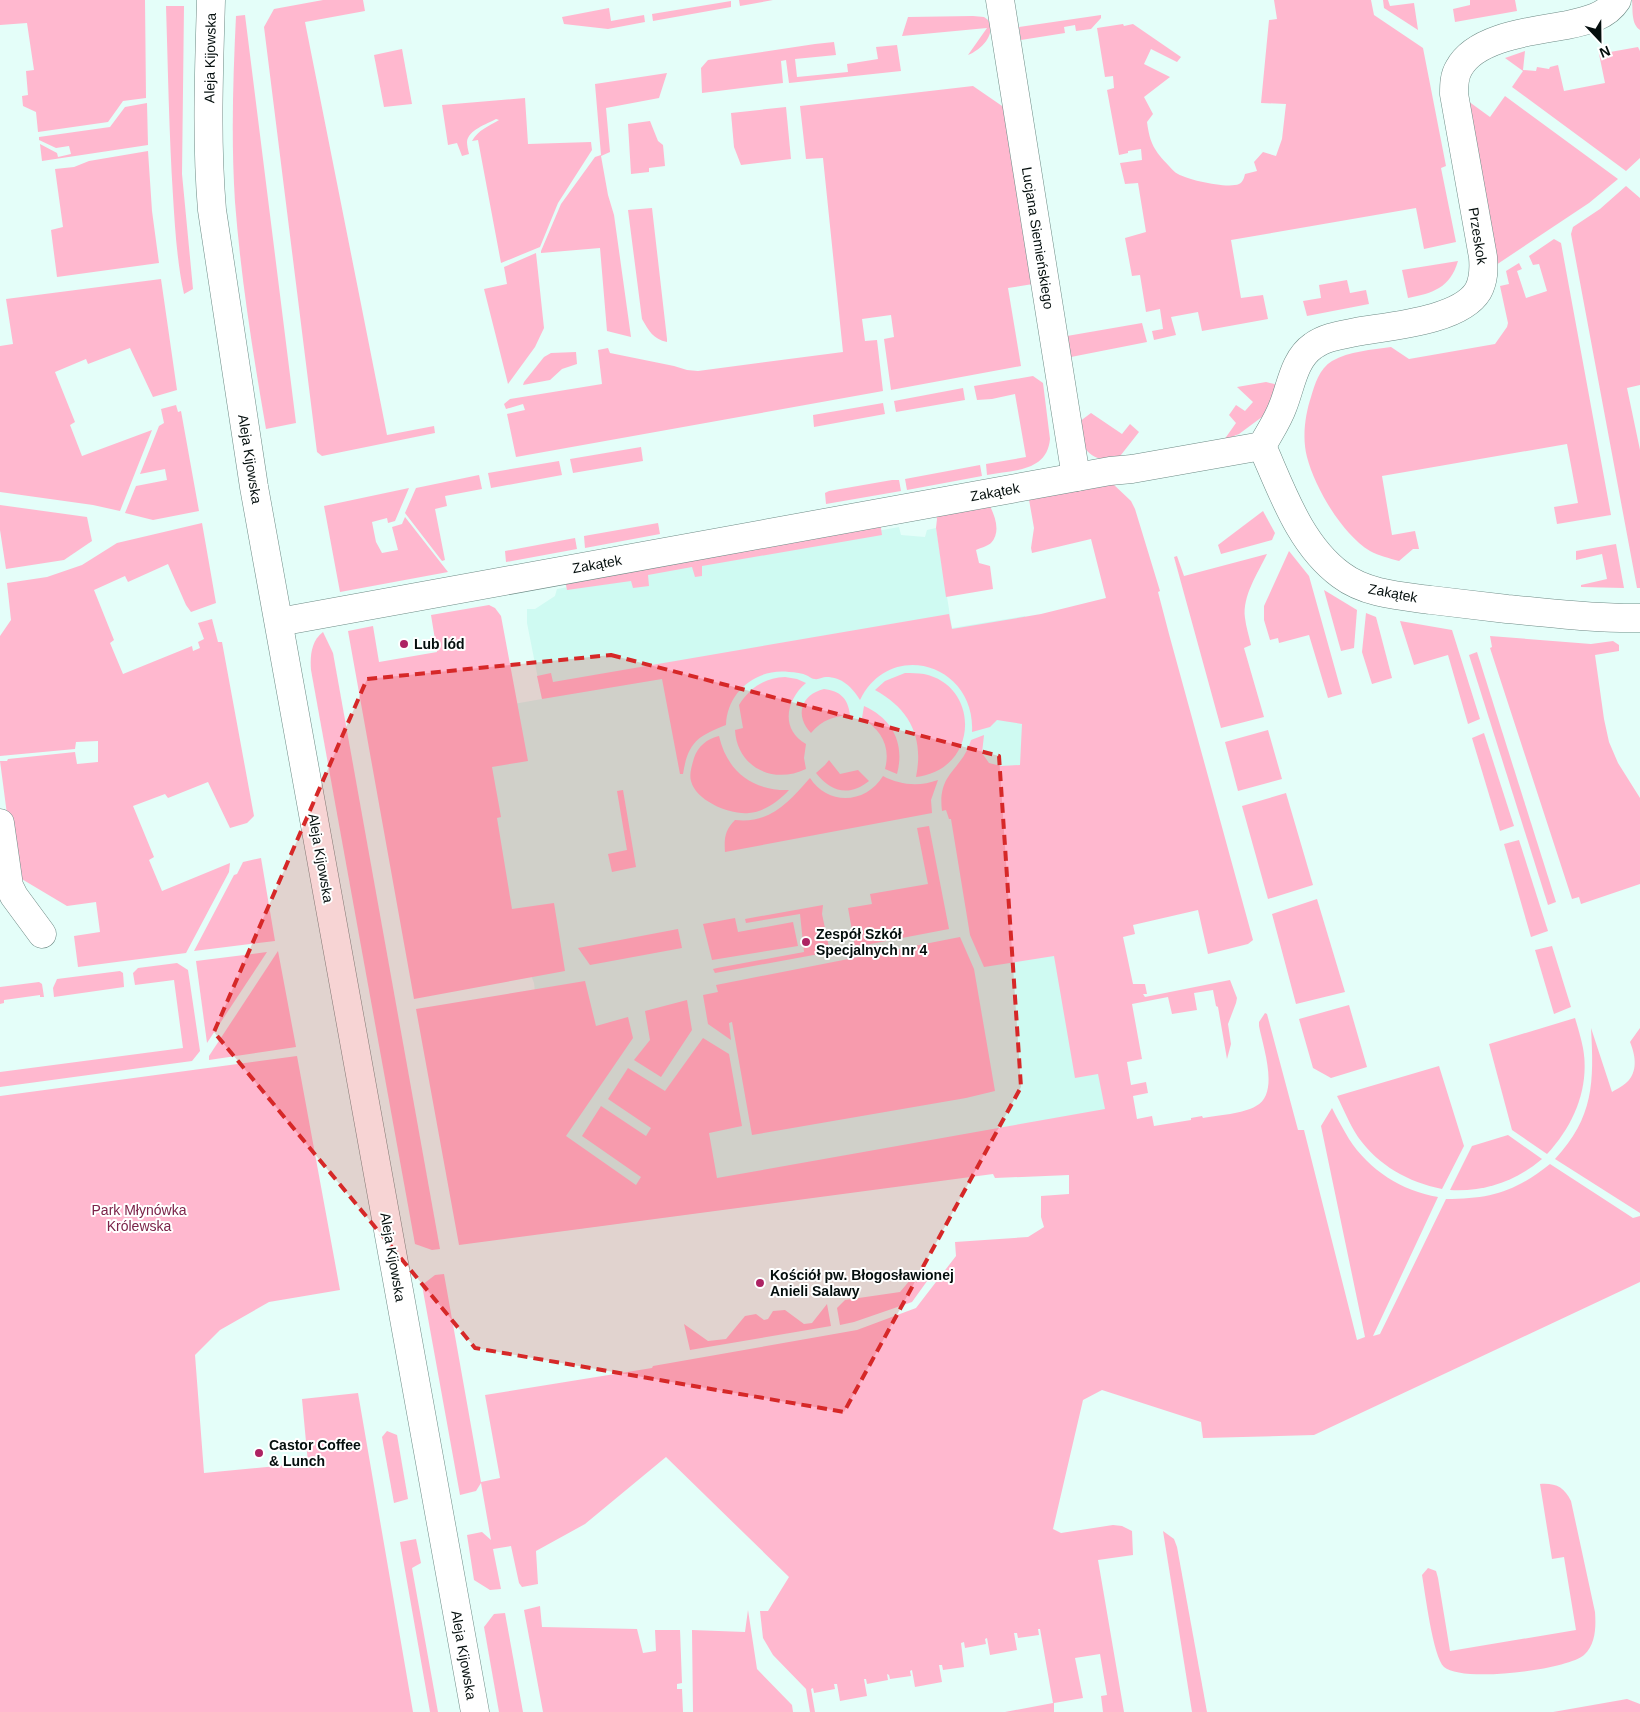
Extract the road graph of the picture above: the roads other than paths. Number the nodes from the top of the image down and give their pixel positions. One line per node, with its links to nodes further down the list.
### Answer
1 (211, 0): 7 (street, Aleja Kijowska)
2 (1000, 0): 5 (street, Lucjana Siemieńskiego)
3 (1617, 0): 4 (street, Przeskok)
4 (1262, 446): 5 (street, Zakątek); 6 (street, Zakątek)
5 (1076, 477): 7 (street, Zakątek)
6 (1640, 618)
7 (279, 622): 10 (street, Aleja Kijowska)
8 (0, 823): 9 (street)
9 (42, 934)
10 (475, 1712)

